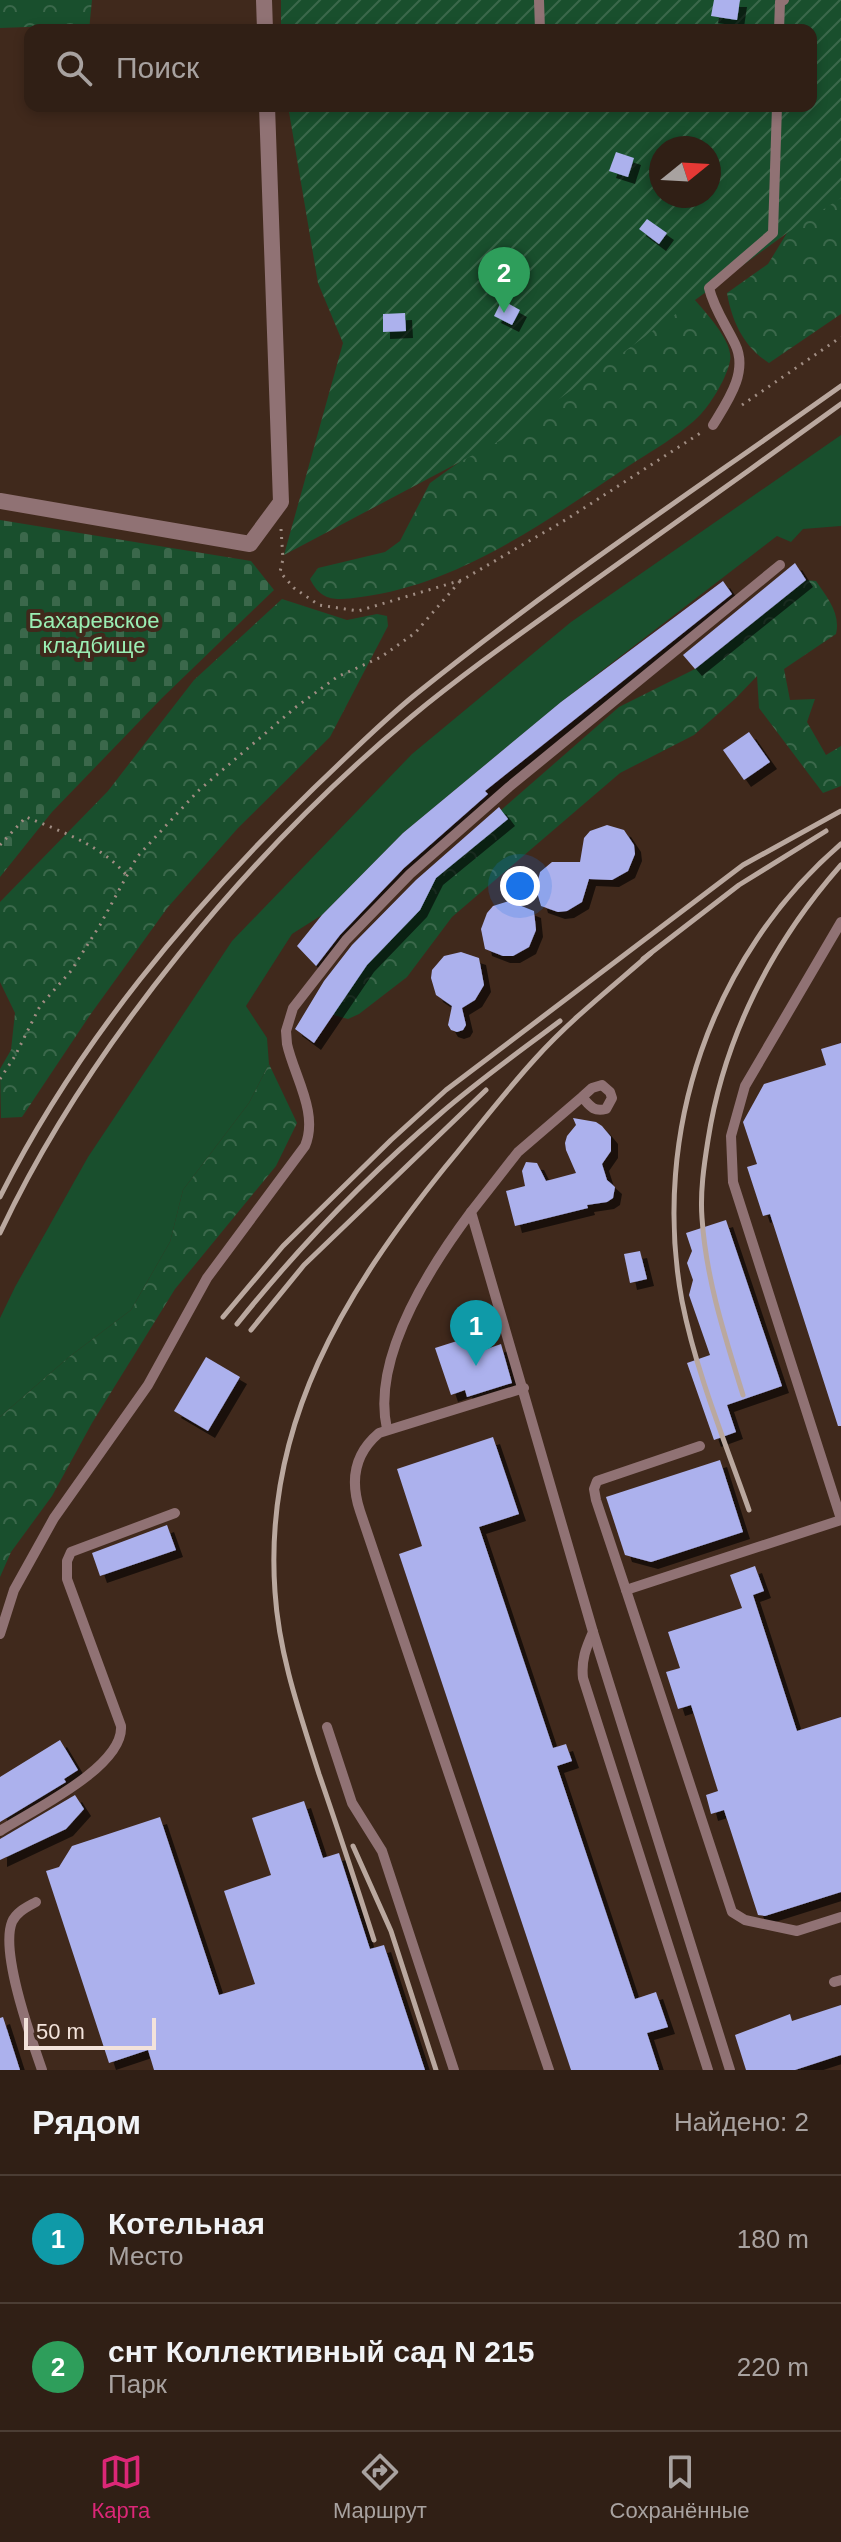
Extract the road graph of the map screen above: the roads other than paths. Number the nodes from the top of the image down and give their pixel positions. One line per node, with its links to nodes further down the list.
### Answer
1 (264, 0): 4 (street)
2 (539, 0): 5 (lane)
3 (784, 0): 6 (lane)
4 (265, 24)
5 (540, 24)
6 (779, 24)
7 (267, 112): 10 (street)
8 (777, 112): 9 (lane)
9 (713, 425)
10 (0, 501)
11 (780, 565): 22 (lane)
12 (841, 922): 19 (lane)
13 (582, 1097): 14 (lane)
14 (471, 1212): 15 (lane); 16 (lane)
15 (524, 1388): 16 (lane); 21 (lane)
16 (387, 1429): 29 (lane)
17 (700, 1446): 20 (lane)
18 (175, 1513): 24 (lane)
19 (841, 1519): 20 (lane)
20 (626, 1590): 26 (lane)
21 (593, 1632): 30 (lane); 31 (lane)
22 (0, 1634)
23 (327, 1727): 28 (lane)
24 (0, 1831)
25 (36, 1902): 27 (lane)
26 (841, 1917)
27 (42, 2070)
28 (454, 2070)
29 (549, 2070)
30 (708, 2070)
31 (730, 2070)

